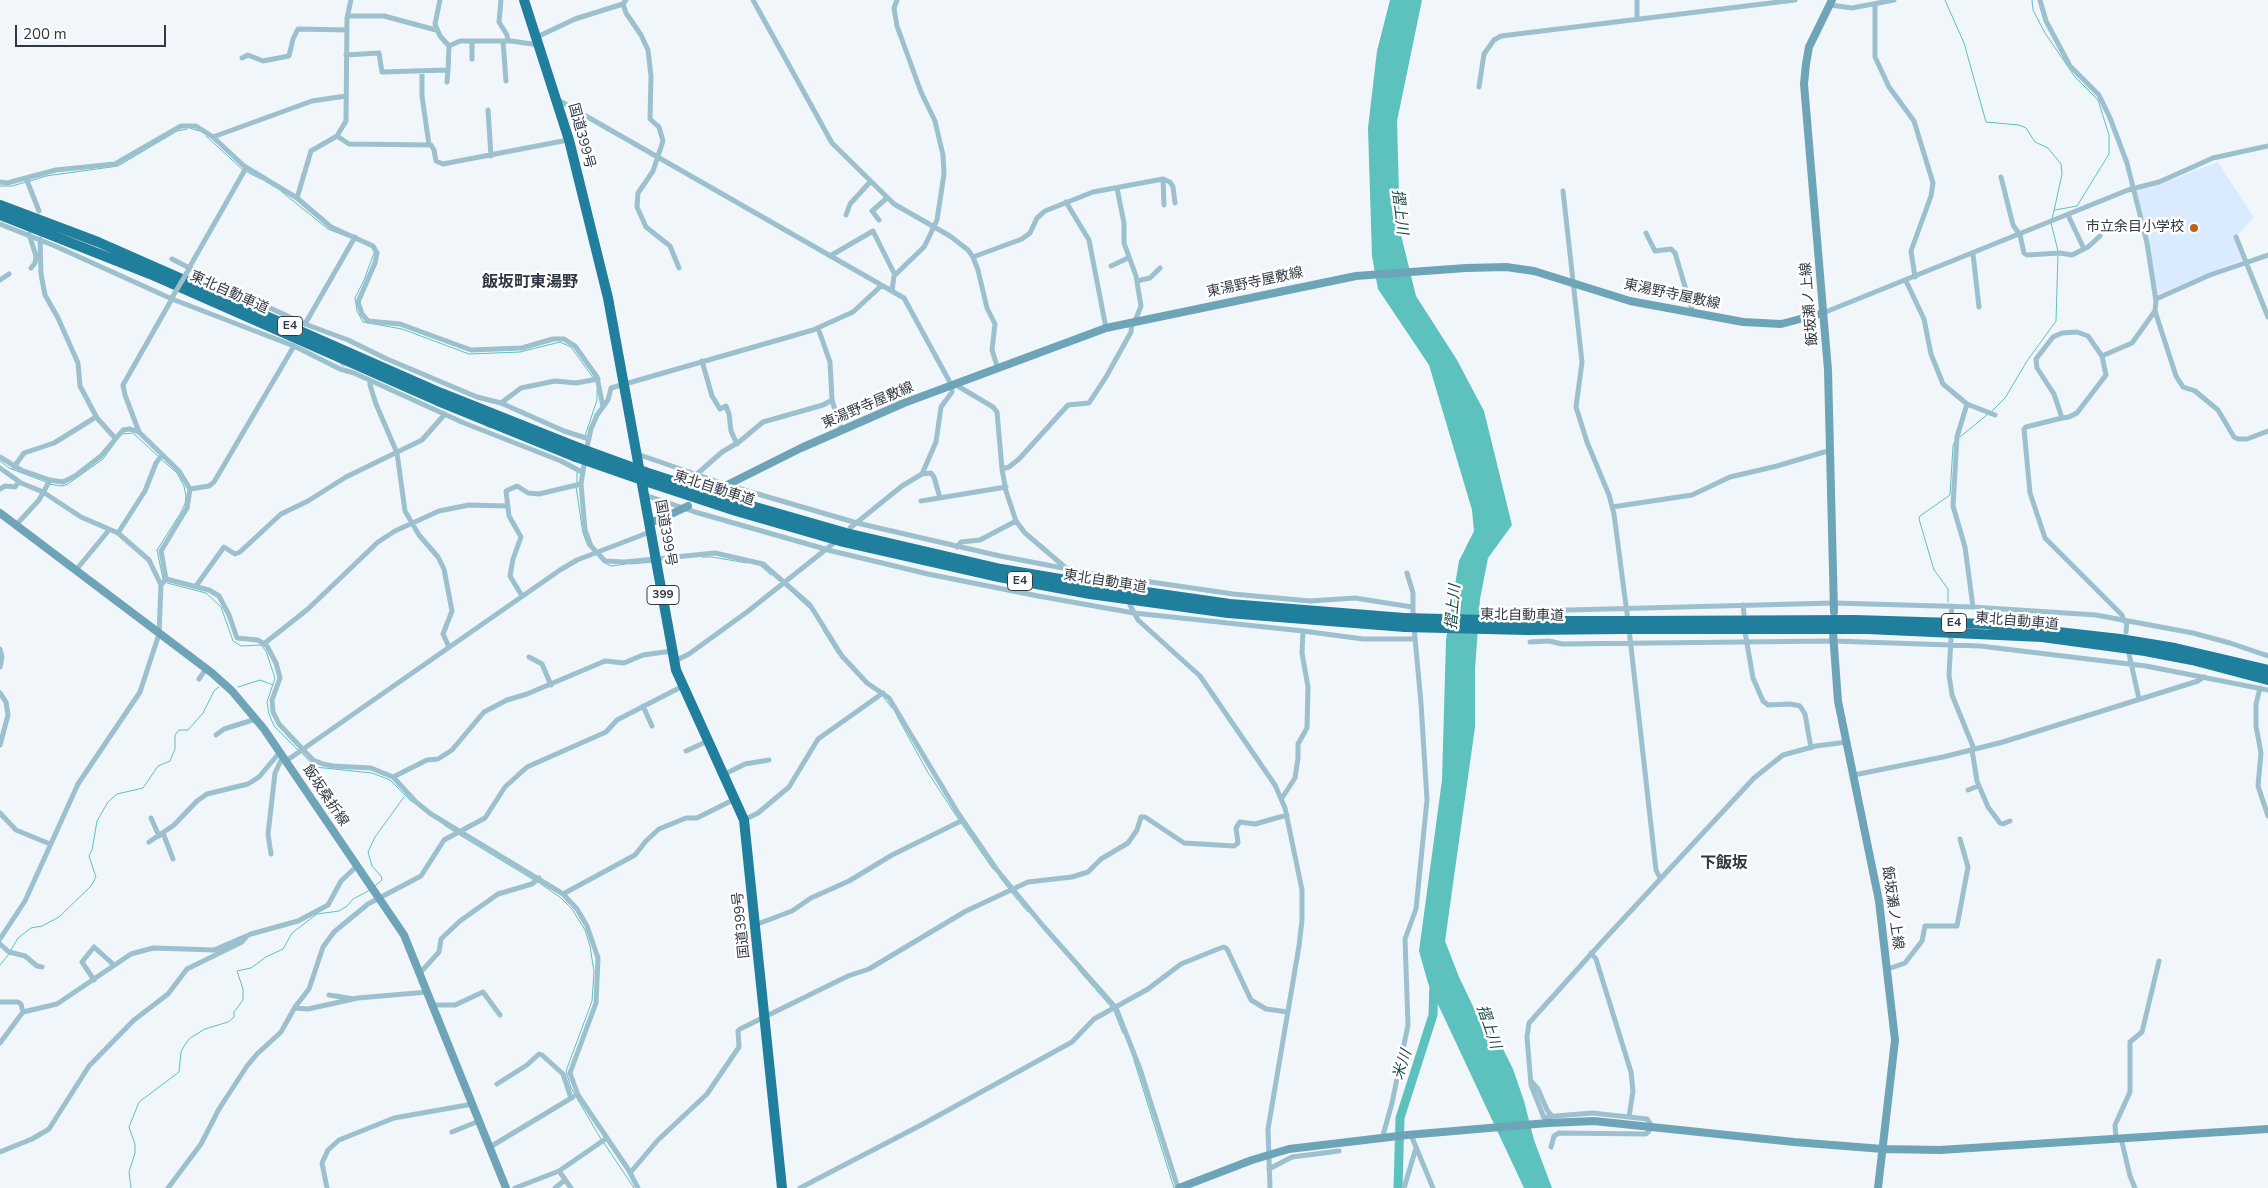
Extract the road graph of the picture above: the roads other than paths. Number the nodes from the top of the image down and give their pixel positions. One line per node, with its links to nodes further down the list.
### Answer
1 (351, 0): 14 (street)
2 (440, 0): 17 (street)
3 (500, 0): 19 (street)
4 (524, 0): 20 (highway, 国道399号 / 399)
5 (753, 0): 45 (street)
6 (896, 0): 61 (street)
7 (1637, 0): 15 (street)
8 (1795, 0): 15 (street)
9 (1894, 0): 13 (street)
10 (2040, 0): 47 (street)
11 (624, 2): 20 (street); 39 (street)
12 (1831, 2): 13 (street); 96 (main road, 飯坂瀬ノ上線)
13 (1875, 4): 84 (street)
14 (348, 16): 16 (street); 17 (street)
15 (1637, 19): 29 (street)
16 (347, 30): 22 (street); 23 (street)
17 (436, 30): 21 (street)
18 (472, 41): 19 (street); 21 (street); 24 (street)
19 (506, 41): 20 (street); 27 (street)
20 (538, 41): 31 (highway, 国道399号 / 399)
21 (449, 46): 25 (street)
22 (346, 55): 26 (street); 30 (street)
23 (242, 58)
24 (472, 59)
25 (448, 70): 26 (street); 28 (street)
26 (422, 71): 36 (street)
27 (506, 81)
28 (447, 82)
29 (1479, 87)
30 (346, 96): 33 (street); 34 (street)
31 (558, 100): 35 (highway, 国道399号 / 399); 39 (street)
32 (488, 110): 38 (street)
33 (337, 136): 36 (street); 49 (street)
34 (213, 137): 40 (street); 43 (street)
35 (569, 140): 38 (street); 108 (highway, 国道399号 / 399)
36 (429, 145): 38 (street)
37 (2268, 146): 47 (street)
38 (491, 156)
39 (658, 158): 72 (street); 80 (street)
40 (245, 170): 49 (street); 79 (street)
41 (2001, 177): 64 (street)
42 (1163, 179): 46 (street); 52 (street); 54 (street)
43 (27, 181): 44 (street); 55 (street)
44 (0, 182)
45 (870, 182): 50 (street); 57 (street)
46 (1117, 188): 51 (street); 74 (street)
47 (2133, 189): 58 (street); 92 (street)
48 (1563, 191): 88 (street)
49 (297, 198): 68 (street)
50 (888, 198): 59 (street); 61 (street)
51 (1066, 202): 73 (street); 101 (street)
52 (1175, 204)
53 (0, 205): 125 (highway, 東北自動車道 / E4)
54 (1164, 205)
55 (39, 211)
56 (0, 215): 125 (highway, 東北自動車道 / E4)
57 (846, 215)
58 (2068, 215): 64 (street); 69 (street)
59 (879, 220)
60 (0, 224): 63 (street)
61 (934, 226): 73 (street); 83 (street)
62 (1646, 233): 95 (street)
63 (29, 234): 67 (street); 78 (street)
64 (2020, 235): 69 (street); 70 (street)
65 (2100, 236): 69 (street)
66 (2236, 237): 76 (street)
67 (40, 239): 91 (street); 116 (street)
68 (354, 239): 99 (street); 106 (street)
69 (2084, 249)
70 (1972, 254): 84 (street); 93 (street)
71 (2268, 255): 76 (street)
72 (830, 256): 83 (street); 89 (street)
73 (972, 257): 105 (street)
74 (1128, 258): 77 (street); 86 (street)
75 (172, 259): 79 (street)
76 (2246, 262): 92 (street); 97 (street)
77 (1111, 266)
78 (31, 268)
79 (189, 268): 91 (street, bridge); 99 (street)
80 (680, 268)
81 (1160, 268): 86 (street)
82 (10, 274): 85 (street)
83 (895, 275): 90 (street)
84 (1915, 277): 87 (street)
85 (0, 280)
86 (1136, 281): 98 (street)
87 (1906, 281): 96 (street); 112 (street)
88 (1574, 283): 95 (main road, 東湯野寺屋敷線); 98 (main road, 東湯野寺屋敷線); 150 (street)
89 (881, 286): 90 (street); 100 (street)
90 (892, 292): 109 (street)
91 (172, 298): 102 (street); 120 (street)
92 (2156, 299): 94 (street)
93 (1979, 307)
94 (2156, 311): 103 (street); 119 (street)
95 (1693, 313): 96 (main road, 東湯野寺屋敷線)
96 (1823, 313): 124 (main road, 飯坂瀬ノ上線)
97 (2268, 317)
98 (1134, 321): 101 (main road, 東湯野寺屋敷線); 132 (street)
99 (305, 324): 111 (street)
100 (818, 328): 104 (street); 110 (street)
101 (1106, 328): 105 (main road, 東湯野寺屋敷線)
102 (294, 346): 107 (street); 142 (street)
103 (2102, 356): 117 (street); 117 (street)
104 (702, 361): 108 (street); 123 (street)
105 (998, 368): 109 (main road, 東湯野寺屋敷線)
106 (595, 380): 111 (street); 113 (street)
107 (370, 381): 114 (street); 126 (street)
108 (624, 383): 113 (street); 127 (highway, 国道399号 / 399)
109 (954, 386): 118 (main road, 東湯野寺屋敷線); 132 (street); 135 (street)
110 (832, 400): 118 (street); 123 (street)
111 (498, 404): 122 (street)
112 (1967, 404): 115 (street); 178 (street)
113 (603, 408): 122 (street)
114 (445, 414): 126 (street); 133 (street)
115 (1995, 415)
116 (96, 417): 121 (street); 130 (street)
117 (2062, 418): 187 (street)
118 (841, 430): 139 (main road, 東湯野寺屋敷線)
119 (2268, 431)
120 (139, 432): 121 (street); 129 (street)
121 (115, 438): 137 (street)
122 (586, 438): 133 (street)
123 (736, 444): 134 (street)
124 (1831, 450): 150 (street); 181 (main road, 飯坂瀬ノ上線)
125 (577, 452): 188 (highway, 東北自動車道 / E4, bridge)
126 (397, 453): 153 (street); 172 (street)
127 (637, 454): 134 (street); 145 (highway, 国道399号 / 399)
128 (0, 457): 130 (street)
129 (161, 458): 142 (street); 159 (street)
130 (14, 467): 137 (street)
131 (0, 468): 136 (street)
132 (1002, 469): 140 (street)
133 (579, 470): 138 (street)
134 (697, 474): 139 (street)
135 (922, 474): 146 (street); 154 (street)
136 (20, 482): 141 (street); 144 (street)
137 (48, 483): 144 (street)
138 (578, 485): 148 (street); 163 (street)
139 (727, 485): 143 (main road, 東湯野寺屋敷線); 154 (street)
140 (1006, 487): 146 (street); 152 (street)
141 (0, 488)
142 (190, 489): 169 (street)
143 (717, 490)
144 (43, 492): 155 (street); 158 (street)
145 (645, 496): 149 (street); 156 (highway, 国道399号 / 399)
146 (940, 498): 147 (street)
147 (922, 502)
148 (507, 506): 153 (street); 173 (street)
149 (686, 507): 156 (main road); 162 (street)
150 (1612, 508): 180 (street)
151 (0, 513): 155 (main road, 飯坂桑折線)
152 (1016, 521): 161 (street); 165 (street)
153 (411, 522): 200 (street); 202 (street)
154 (857, 523): 157 (street); 161 (street)
155 (16, 525): 166 (main road, 飯坂桑折線)
156 (650, 526): 163 (street); 164 (highway, 国道399号 / 399)
157 (850, 528)
158 (109, 530): 159 (street); 166 (street)
159 (118, 533): 169 (street)
160 (834, 543): 162 (street)
161 (957, 547): 165 (street)
162 (827, 550): 170 (street); 183 (street)
163 (594, 553): 164 (street); 173 (street)
164 (656, 558): 170 (street); 205 (highway, 国道399号 / 399)
165 (1066, 568): 168 (street)
166 (76, 570): 192 (main road, 飯坂桑折線)
167 (1407, 572): 177 (street)
168 (1120, 577): 171 (street); 177 (street)
169 (164, 582): 172 (street); 192 (street)
170 (784, 583): 205 (street); 220 (street)
171 (1121, 583)
172 (196, 586): 200 (street)
173 (522, 596): 202 (street)
174 (1130, 605): 183 (street)
175 (1743, 606): 180 (street); 181 (street); 184 (street)
176 (1952, 606): 178 (street); 181 (street); 186 (street)
177 (1412, 607): 195 (street)
178 (1973, 607): 187 (street)
179 (1529, 608): 182 (street)
180 (1628, 608): 182 (street); 198 (street)
181 (1834, 608)
182 (1556, 610): 185 (street)
183 (1134, 613): 189 (street); 240 (street)
184 (1744, 614)
185 (1556, 616)
186 (1951, 617)
187 (2126, 622): 191 (street); 206 (street)
188 (1636, 625): 211 (highway, 東北自動車道 / E4); 214 (highway, 東北自動車道 / E4)
189 (1303, 630): 195 (street); 240 (street)
190 (1745, 632): 199 (street)
191 (2126, 632)
192 (159, 634): 210 (main road, 飯坂桑折線); 253 (street)
193 (1557, 634): 201 (street)
194 (1833, 637): 196 (street); 199 (street); 227 (main road, 飯坂瀬ノ上線)
195 (1414, 639): 297 (street)
196 (1950, 641): 208 (street); 232 (street)
197 (1530, 642): 201 (street)
198 (1630, 642): 199 (street); 201 (street); 257 (street)
199 (1746, 642): 229 (street)
200 (265, 643): 230 (street)
201 (1557, 643)
202 (450, 647): 230 (street)
203 (0, 649): 209 (street)
204 (2130, 654): 208 (street)
205 (674, 656): 215 (street); 216 (highway, 国道399号 / 399)
206 (2268, 656)
207 (529, 657): 215 (street)
208 (2131, 664): 212 (street); 221 (street)
209 (0, 667)
210 (206, 669): 213 (street); 223 (main road, 飯坂桑折線)
211 (2268, 670)
212 (2204, 678): 217 (street); 221 (street)
213 (199, 679)
214 (2268, 680)
215 (551, 684): 237 (street)
216 (683, 686): 222 (street); 226 (highway, 国道399号 / 399)
217 (2260, 688): 218 (street); 244 (street)
218 (2268, 690)
219 (0, 693): 228 (street)
220 (881, 694): 246 (street); 247 (street)
221 (2139, 699): 232 (street)
222 (644, 706): 224 (street); 249 (street)
223 (256, 719): 225 (street); 233 (main road, 飯坂桑折線)
224 (652, 726)
225 (216, 735)
226 (708, 741): 231 (street); 235 (highway, 国道399号 / 399)
227 (1847, 742): 229 (street); 236 (main road, 飯坂瀬ノ上線)
228 (0, 745)
229 (1811, 748): 257 (street)
230 (303, 749): 233 (street); 237 (street)
231 (686, 750)
232 (1973, 750): 236 (street); 238 (street)
233 (283, 756): 250 (street); 254 (street); 256 (main road, 飯坂桑折線)
234 (769, 760): 235 (street)
235 (723, 775): 241 (highway, 国道399号 / 399)
236 (1854, 775): 270 (main road, 飯坂瀬ノ上線)
237 (393, 777): 249 (street)
238 (1978, 786): 239 (street); 248 (street)
239 (1968, 790)
240 (1282, 798): 243 (street)
241 (735, 799): 246 (highway, 国道399号 / 399); 260 (street)
242 (0, 813): 253 (street)
243 (1287, 816): 259 (street); 281 (street)
244 (2268, 816)
245 (151, 818): 250 (street)
246 (744, 820): 262 (highway, 国道399号 / 399)
247 (961, 821): 259 (street); 262 (street)
248 (2010, 822)
249 (459, 831): 258 (street); 261 (street)
250 (161, 835): 252 (street); 255 (street)
251 (1960, 839): 270 (street)
252 (149, 842)
253 (50, 844): 264 (street)
254 (271, 854)
255 (173, 859)
256 (357, 866): 261 (main road, 飯坂桑折線); 263 (street)
257 (1660, 878): 266 (street)
258 (537, 880): 260 (street); 271 (street)
259 (1010, 890): 279 (street); 283 (street)
260 (563, 894): 287 (street)
261 (377, 895): 271 (main road, 飯坂桑折線); 278 (street)
262 (756, 925): 283 (highway, 国道399号 / 399)
263 (251, 934): 268 (street); 305 (street)
264 (0, 939)
265 (0, 944): 269 (street)
266 (1592, 953): 285 (street); 290 (street)
267 (2159, 961): 298 (street)
268 (114, 965): 272 (street); 272 (street)
269 (42, 967)
270 (1888, 969): 303 (main road, 飯坂瀬ノ上線)
271 (420, 973): 273 (main road, 飯坂桑折線)
272 (94, 980): 280 (street)
273 (428, 992): 275 (street); 277 (main road, 飯坂桑折線)
274 (329, 995): 275 (street)
275 (354, 999): 278 (street)
276 (0, 1002): 280 (street)
277 (433, 1005): 282 (street); 288 (main road, 飯坂桑折線)
278 (294, 1008): 311 (street)
279 (1113, 1008): 281 (street); 319 (street); 320 (street)
280 (23, 1012): 284 (street)
281 (1288, 1012): 306 (street)
282 (500, 1015)
283 (765, 1016): 309 (street); 318 (highway, 国道399号 / 399)
284 (0, 1043)
285 (1531, 1081): 289 (street); 292 (street)
286 (497, 1084): 287 (street)
287 (575, 1097): 299 (street); 300 (street)
288 (473, 1104): 291 (main road, 飯坂桑折線); 312 (street)
289 (1552, 1116): 290 (street); 292 (street)
290 (1629, 1117): 293 (street)
291 (480, 1121): 295 (street); 300 (main road, 飯坂桑折線)
292 (1543, 1121): 293 (main road); 296 (main road)
293 (1650, 1127): 301 (street); 303 (main road)
294 (2268, 1129): 298 (main road)
295 (452, 1132)
296 (1411, 1135): 297 (main road); 302 (street)
297 (1386, 1138): 306 (main road)
298 (2119, 1138): 303 (main road); 325 (street)
299 (606, 1139): 308 (street); 309 (street)
300 (490, 1147): 313 (main road, 飯坂桑折線)
301 (1551, 1147)
302 (1416, 1148): 322 (street); 323 (street)
303 (1883, 1149): 324 (main road, 飯坂瀬ノ上線)
304 (1339, 1151): 307 (street)
305 (0, 1152)
306 (1268, 1155): 307 (street); 320 (main road)
307 (1269, 1169): 321 (street)
308 (559, 1171): 310 (street); 314 (street)
309 (630, 1173): 317 (street)
310 (565, 1180): 315 (street); 316 (street)
311 (168, 1188)
312 (327, 1188)
313 (506, 1188)
314 (515, 1188)
315 (556, 1188)
316 (571, 1188)
317 (638, 1188)
318 (782, 1188)
319 (800, 1188)
320 (1178, 1188)
321 (1270, 1188)
322 (1404, 1188)
323 (1433, 1188)
324 (1878, 1188)
325 (2135, 1188)

